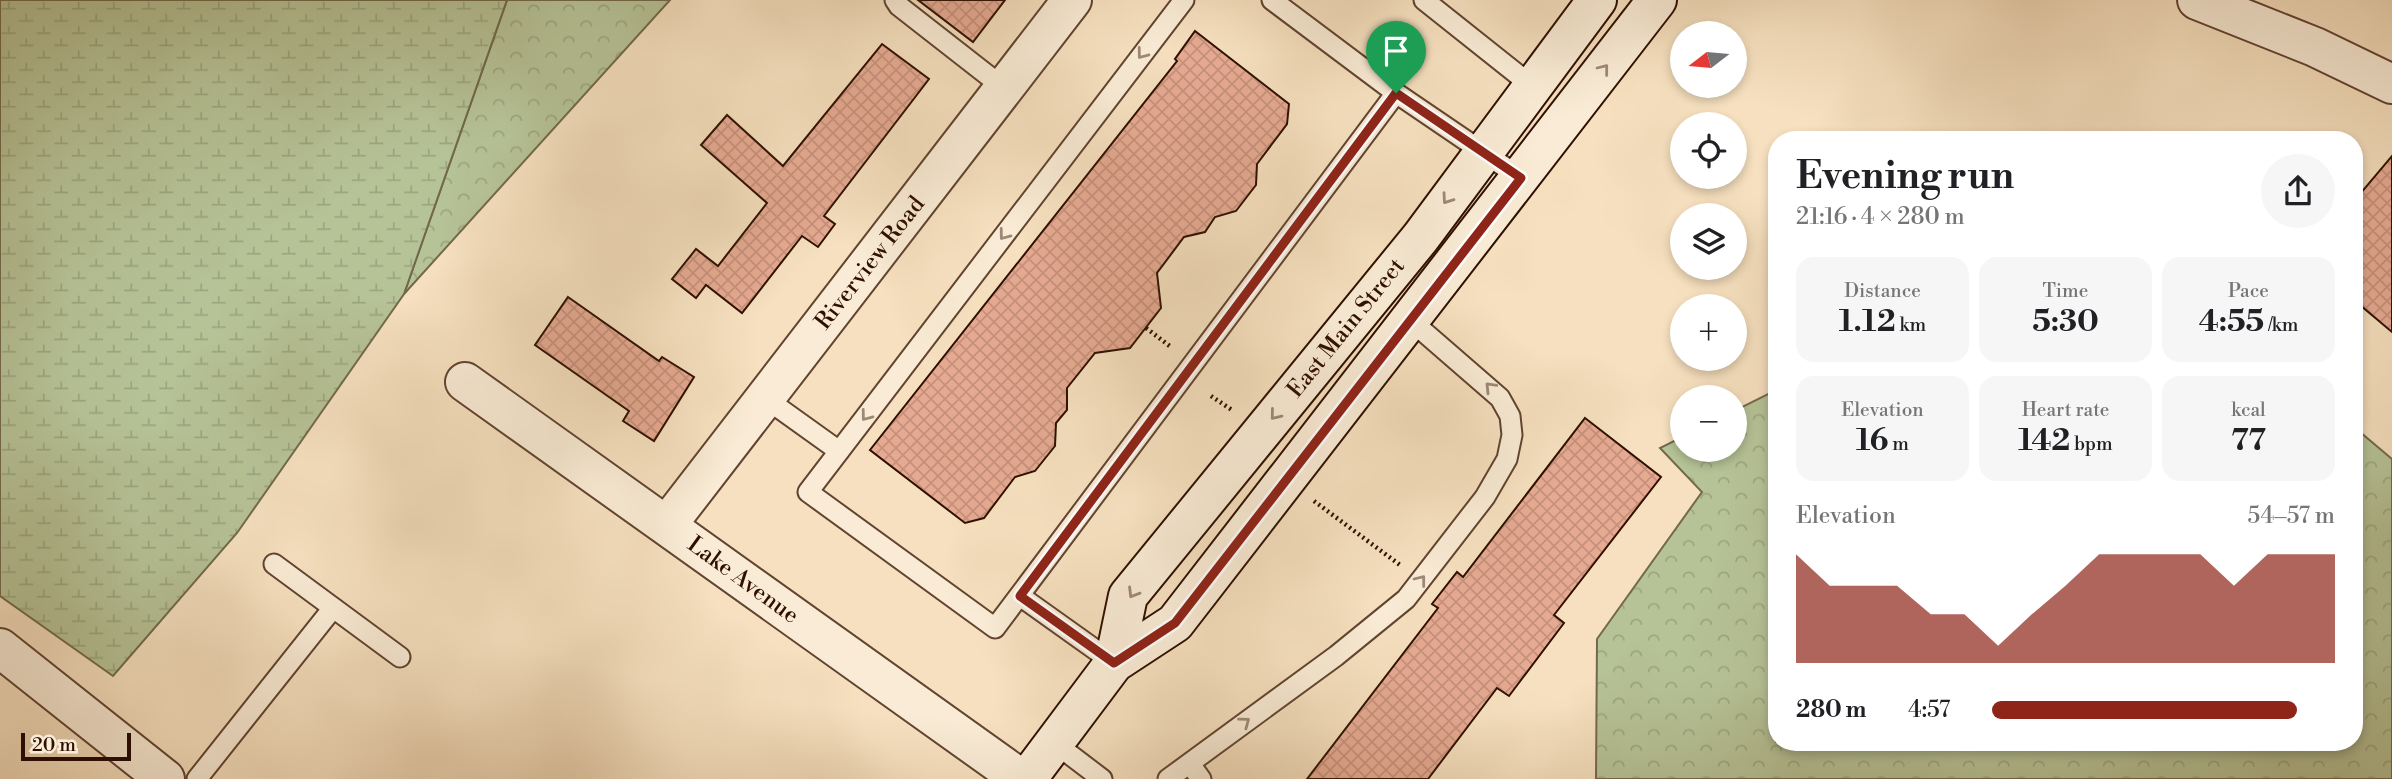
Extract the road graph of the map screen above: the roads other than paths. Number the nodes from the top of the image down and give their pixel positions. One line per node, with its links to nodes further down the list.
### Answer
1 (895, 0): 11 (lane)
2 (1072, 0): 11 (main road, Riverview Road)
3 (1184, 0): 18 (lane, one-way to 18)
4 (1272, 0): 12 (lane)
5 (1423, 0): 10 (lane)
6 (1597, 0): 10 (main road, East Main Street)
7 (1657, 0): 14 (main road, East Main Street, one-way to 7)
8 (2199, 0): 9 (main road)
9 (2392, 84)
10 (1532, 86): 13 (main road, East Main Street)
11 (1004, 88): 17 (main road, Riverview Road)
12 (1396, 93): 13 (lane); 21 (lane)
13 (1481, 152): 14 (lane); 25 (main road, East Main Street, one-way to 25)
14 (1521, 178): 15 (main road, East Main Street)
15 (1409, 319): 25 (main road, East Main Street); 27 (lane, one-way to 15)
16 (465, 382): 19 (main road, Lake Avenue)
17 (765, 398): 18 (lane); 19 (main road, Riverview Road)
18 (839, 451): 21 (lane)
19 (667, 525): 30 (main road, Lake Avenue)
20 (274, 564): 22 (lane)
21 (1020, 596): 25 (lane)
22 (333, 608): 24 (lane); 29 (lane)
23 (0, 648): 28 (main road)
24 (400, 657)
25 (1114, 663): 26 (main road, East Main Street)
26 (1056, 744): 31 (main road, East Main Street); 32 (lane)
27 (1196, 771): 33 (lane)
28 (165, 779)
29 (197, 779)
30 (1021, 779)
31 (1027, 779)
32 (1101, 779)
33 (1168, 779)

